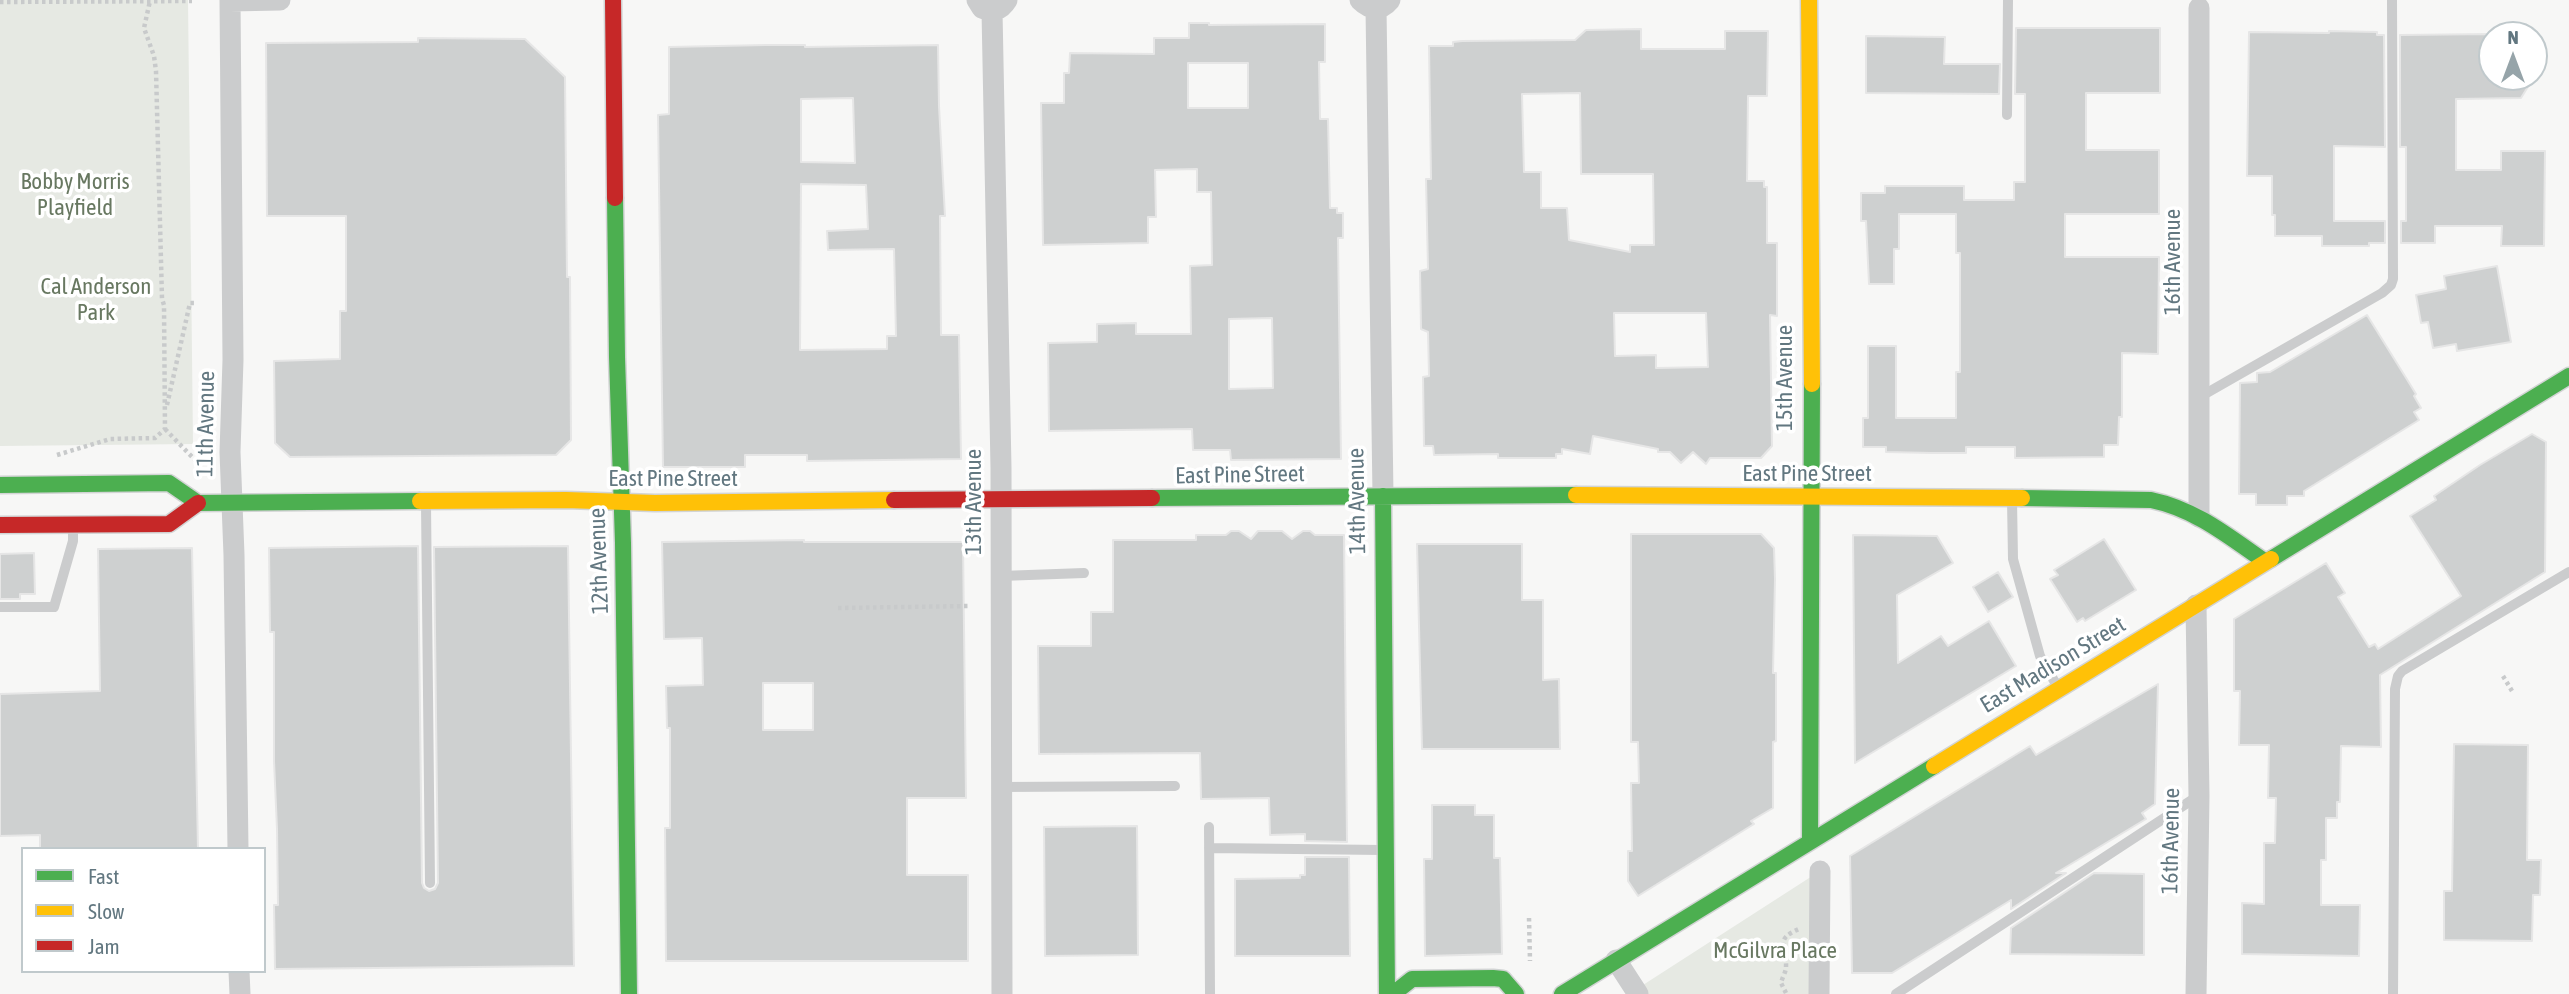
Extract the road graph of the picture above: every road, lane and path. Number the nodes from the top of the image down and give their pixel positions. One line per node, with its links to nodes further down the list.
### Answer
1 (230, 0): 2 (street); 29 (street, 11th Avenue)
2 (280, 0)
3 (613, 0): 30 (main road, 12th Avenue)
4 (1809, 0): 24 (main road, 15th Avenue)
5 (2008, 0): 14 (lane)
6 (2392, 0): 17 (lane)
7 (150, 1): 8 (path); 10 (path); 18 (path)
8 (158, 1): 9 (path)
9 (192, 1)
10 (0, 2)
11 (1376, 3): 23 (street, 14th Avenue)
12 (2199, 3): 17 (street, 16th Avenue)
13 (992, 4): 26 (street, 13th Avenue)
14 (2007, 115)
15 (195, 303): 18 (path)
16 (2569, 376): 34 (main road, East Madison Street)
17 (2198, 398): 31 (street, 16th Avenue)
18 (165, 413): 19 (path)
19 (165, 429): 20 (path); 21 (path)
20 (54, 456)
21 (197, 462)
22 (0, 485): 28 (main road)
23 (1383, 496): 24 (main road, East Pine Street); 26 (main road, East Pine Street); 52 (main road, 14th Avenue)
24 (1812, 497): 25 (main road, East Pine Street); 49 (main road, 15th Avenue)
25 (2012, 497): 31 (main road, East Pine Street); 43 (lane)
26 (1001, 499): 30 (main road, East Pine Street); 37 (street, 13th Avenue)
27 (426, 501): 29 (main road, East Pine Street); 30 (main road, East Pine Street); 54 (lane)
28 (198, 503): 29 (main road, East Pine Street); 32 (main road)
29 (232, 503): 50 (street, 11th Avenue)
30 (621, 503): 60 (main road, 12th Avenue)
31 (2199, 517): 34 (main road, East Pine Street)
32 (73, 524): 33 (main road); 40 (lane)
33 (0, 525)
34 (2264, 561): 38 (main road, East Madison Street)
35 (2569, 572): 71 (lane)
36 (1083, 573): 37 (lane)
37 (1001, 576): 46 (street, 13th Avenue)
38 (2196, 605): 43 (main road, East Madison Street); 47 (street, 16th Avenue)
39 (969, 606): 41 (path)
40 (0, 607)
41 (838, 608)
42 (2503, 676): 44 (path)
43 (2058, 688): 49 (main road, East Madison Street)
44 (2512, 691)
45 (1175, 786): 46 (lane)
46 (1002, 787): 61 (street, 13th Avenue)
47 (2199, 796): 69 (lane); 70 (street, 16th Avenue)
48 (1209, 827): 51 (lane)
49 (1810, 840): 56 (main road, East Madison Street)
50 (238, 847)
51 (1209, 848): 52 (lane); 62 (lane)
52 (1386, 850): 63 (main road, 14th Avenue)
53 (1821, 871): 68 (street)
54 (430, 883)
55 (1529, 918): 57 (path)
56 (1616, 960): 66 (main road, East Madison Street); 67 (street)
57 (1530, 961)
58 (239, 973): 59 (street)
59 (240, 994)
60 (629, 994)
61 (1002, 994)
62 (1210, 994)
63 (1387, 994)
64 (1393, 994): 65 (main road)
65 (1516, 994)
66 (1562, 994)
67 (1638, 994)
68 (1819, 994)
69 (1896, 994)
70 (2196, 994)
71 (2393, 994)

